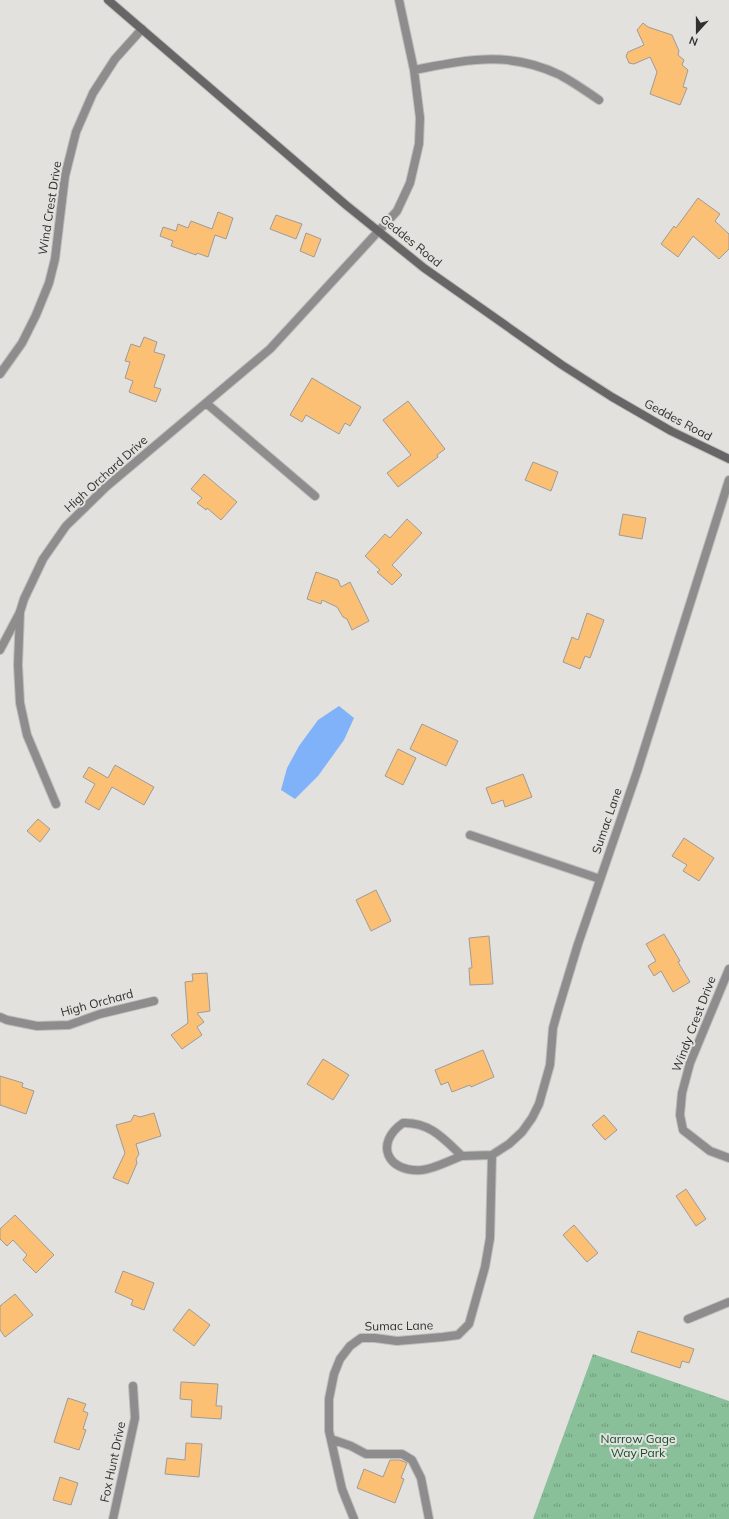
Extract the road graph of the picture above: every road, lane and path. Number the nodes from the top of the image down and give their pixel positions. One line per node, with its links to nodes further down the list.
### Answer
1 (108, 0): 3 (main road, Geddes Road)
2 (399, 0): 4 (street, High Orchard Drive)
3 (142, 29): 6 (main road, Geddes Road); 7 (street, Wind Crest Drive)
4 (414, 70): 5 (street); 6 (street, High Orchard Drive)
5 (599, 100)
6 (379, 230): 8 (street, High Orchard Drive); 9 (main road, Geddes Road)
7 (0, 374)
8 (206, 403): 11 (street); 12 (street, High Orchard Drive)
9 (729, 459)
10 (729, 480): 16 (street, Sumac Lane)
11 (315, 496)
12 (20, 612): 13 (street); 14 (street, High Orchard Drive)
13 (0, 650)
14 (56, 804)
15 (470, 835): 16 (street)
16 (600, 879): 20 (street, Sumac Lane)
17 (729, 969): 22 (street, Windy Crest Drive)
18 (154, 1001): 19 (street, High Orchard)
19 (0, 1017)
20 (492, 1155): 21 (street); 26 (street, Sumac Lane)
21 (462, 1156): 21 (street)
22 (729, 1158)
23 (729, 1302): 24 (street)
24 (688, 1319)
25 (133, 1386): 27 (street, Fox Hunt Drive)
26 (331, 1439): 28 (street, Sumac Lane); 29 (street)
27 (113, 1519)
28 (354, 1519)
29 (429, 1519)

